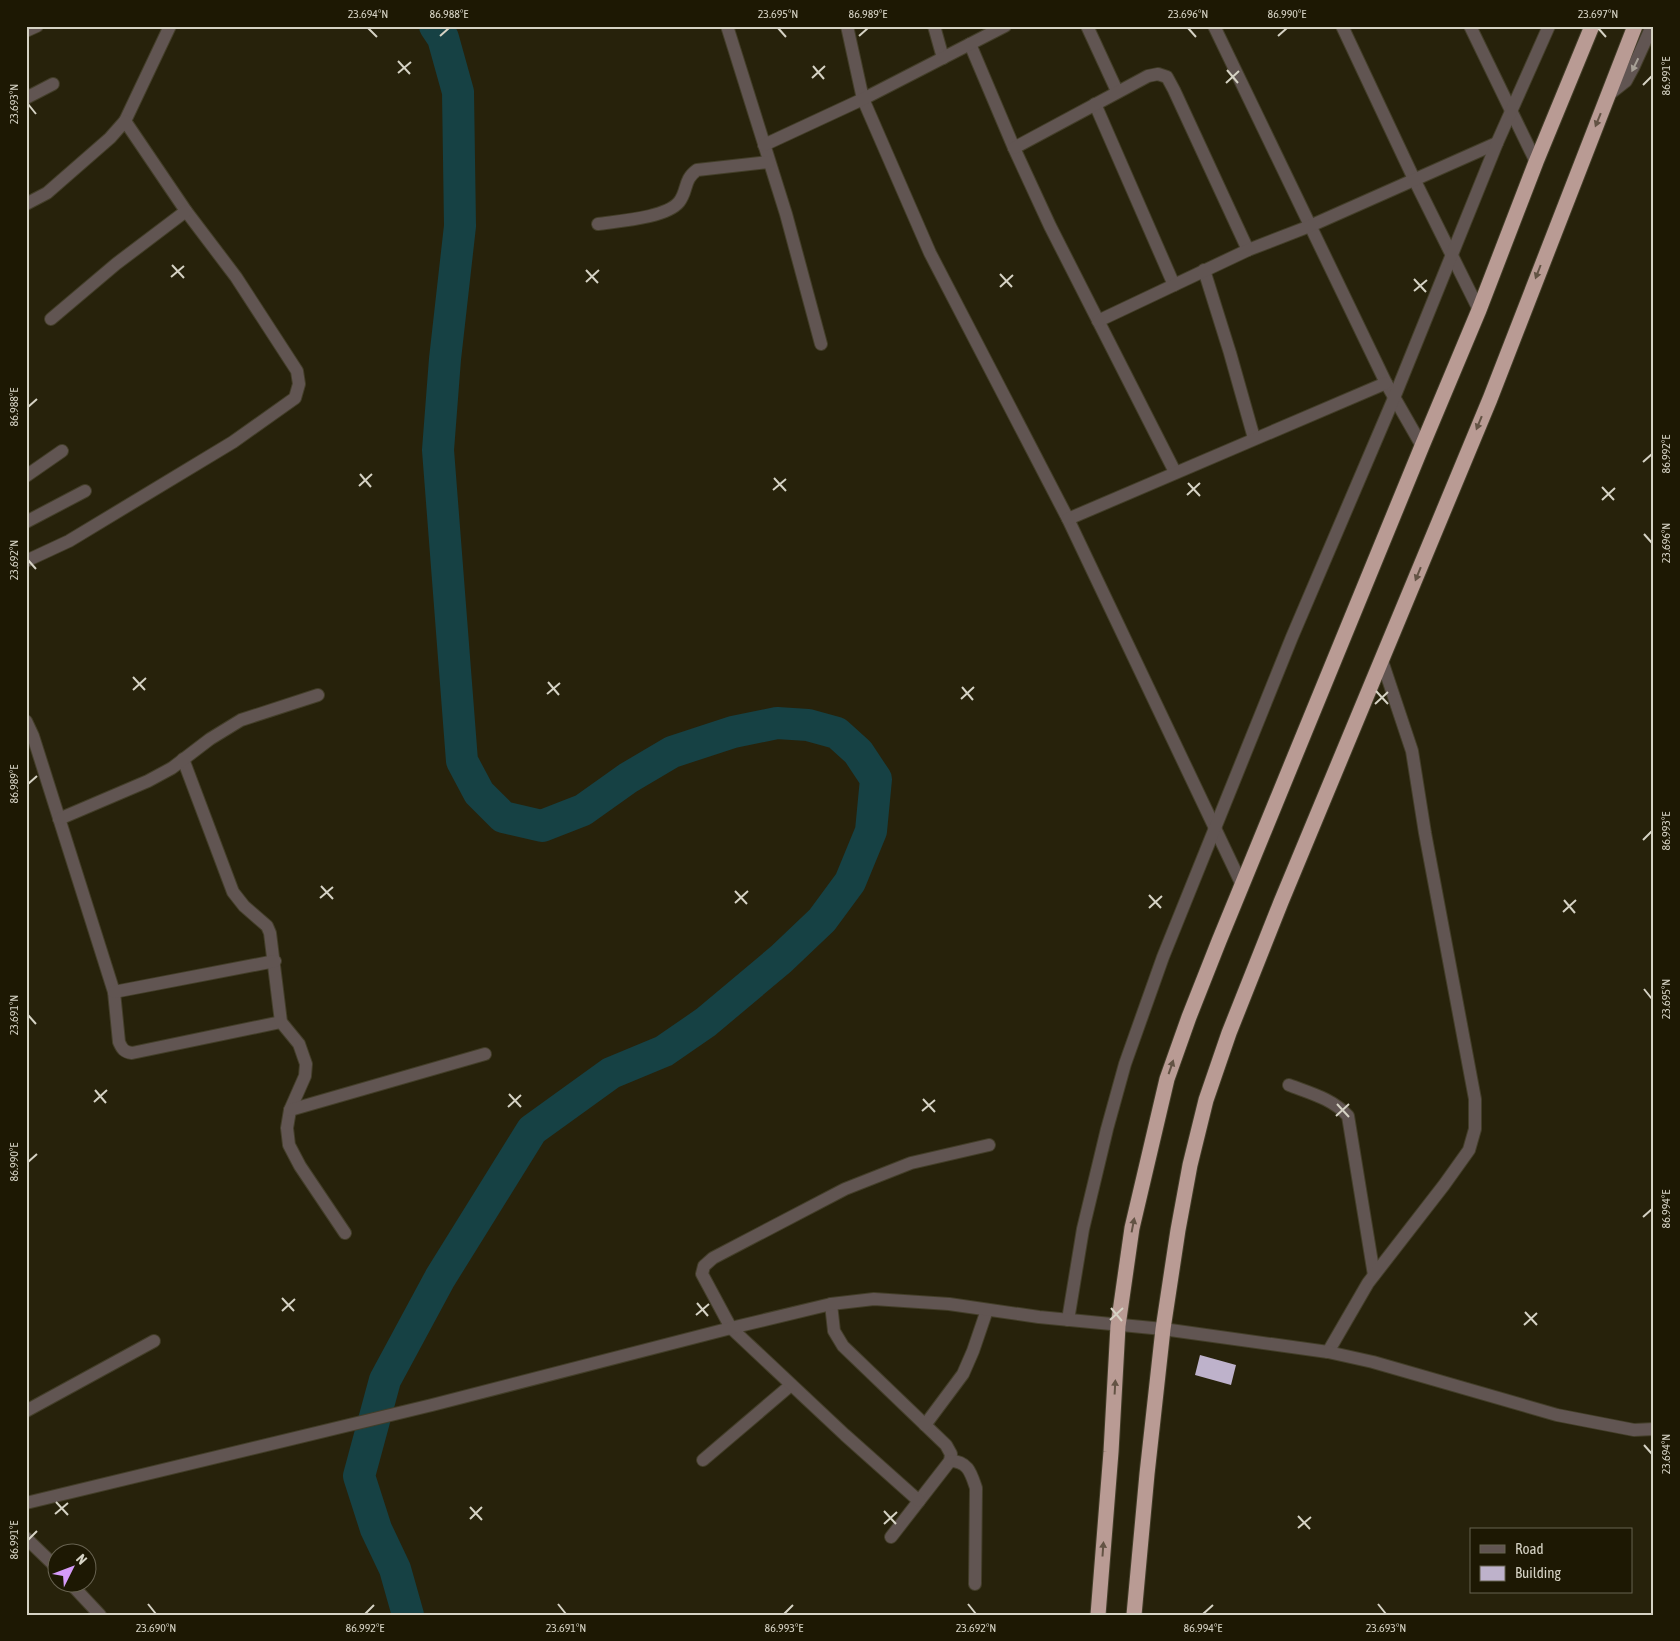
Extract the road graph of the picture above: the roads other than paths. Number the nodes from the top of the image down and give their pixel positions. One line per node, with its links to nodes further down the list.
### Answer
1 (37, 26): 15 (street)
2 (170, 26): 25 (street)
3 (727, 26): 27 (street)
4 (847, 26): 22 (street)
5 (934, 26): 17 (street)
6 (1005, 26): 16 (street)
7 (1087, 26): 19 (street)
8 (1214, 26): 35 (street)
9 (1342, 26): 31 (street)
10 (1470, 26): 24 (street)
11 (1550, 26): 24 (street)
12 (1592, 26): 30 (highway)
13 (1635, 26): 20 (highway)
14 (1652, 26): 20 (street, one-way to 20)
15 (26, 32)
16 (970, 44): 17 (street); 28 (street)
17 (943, 58): 22 (street)
18 (53, 84): 21 (street)
19 (1117, 91): 23 (street); 36 (street)
20 (1607, 96): 55 (highway, one-way to 55)
21 (26, 98)
22 (863, 99): 27 (street); 52 (street)
23 (1095, 104): 28 (street); 39 (street)
24 (1513, 111): 26 (street); 30 (street)
25 (125, 121): 32 (street); 33 (street)
26 (1497, 143): 31 (street); 37 (street)
27 (764, 145): 29 (street)
28 (1014, 148): 42 (street)
29 (769, 162): 34 (street); 43 (street)
30 (1536, 162): 40 (highway)
31 (1414, 179): 35 (street); 37 (street)
32 (26, 204)
33 (186, 211): 41 (street); 54 (street)
34 (598, 224)
35 (1310, 226): 36 (street); 44 (street)
36 (1248, 250): 38 (street)
37 (1452, 257): 40 (street); 45 (street)
38 (1204, 270): 39 (street); 46 (street)
39 (1174, 285): 42 (street)
40 (1479, 310): 47 (highway)
41 (50, 319)
42 (1098, 321): 49 (street)
43 (821, 344)
44 (1386, 383): 45 (street); 46 (street)
45 (1394, 398): 47 (street); 60 (street)
46 (1254, 438): 49 (street)
47 (1422, 446): 61 (highway)
48 (62, 451): 50 (street)
49 (1175, 472): 52 (street)
50 (26, 476)
51 (85, 491): 53 (street)
52 (1068, 519): 60 (street)
53 (26, 522)
54 (26, 561)
55 (1382, 661): 70 (street); 76 (highway)
56 (318, 695): 58 (street)
57 (26, 721): 59 (street)
58 (183, 760): 59 (street); 62 (street)
59 (59, 819): 63 (street)
60 (1216, 829): 61 (street); 73 (street)
61 (1242, 885): 74 (highway, one-way to 61)
62 (275, 961): 63 (street); 64 (street)
63 (114, 992): 64 (street)
64 (282, 1022): 67 (street)
65 (485, 1054): 67 (street)
66 (1289, 1085): 70 (street)
67 (290, 1110): 69 (street)
68 (989, 1145): 75 (street)
69 (345, 1232)
70 (1374, 1275): 78 (street)
71 (831, 1304): 72 (street); 75 (street); 81 (street)
72 (987, 1310): 73 (street); 81 (street)
73 (1068, 1320): 74 (street)
74 (1118, 1326): 76 (street); 90 (highway, one-way to 74)
75 (731, 1328): 79 (street); 86 (street)
76 (1163, 1329): 78 (street); 96 (highway)
77 (154, 1341): 80 (street)
78 (1328, 1352): 82 (street)
79 (792, 1385): 83 (street); 85 (street)
80 (26, 1411)
81 (925, 1425): 84 (street)
82 (1654, 1429)
83 (703, 1460)
84 (950, 1461): 85 (street); 91 (street)
85 (919, 1501): 88 (street)
86 (26, 1503)
87 (26, 1538): 89 (street)
88 (891, 1538)
89 (48, 1559)
90 (1101, 1581): 94 (street); 95 (highway)
91 (975, 1584)
92 (81, 1594): 93 (street)
93 (100, 1615)
94 (1092, 1615)
95 (1098, 1615)
96 (1134, 1615)

